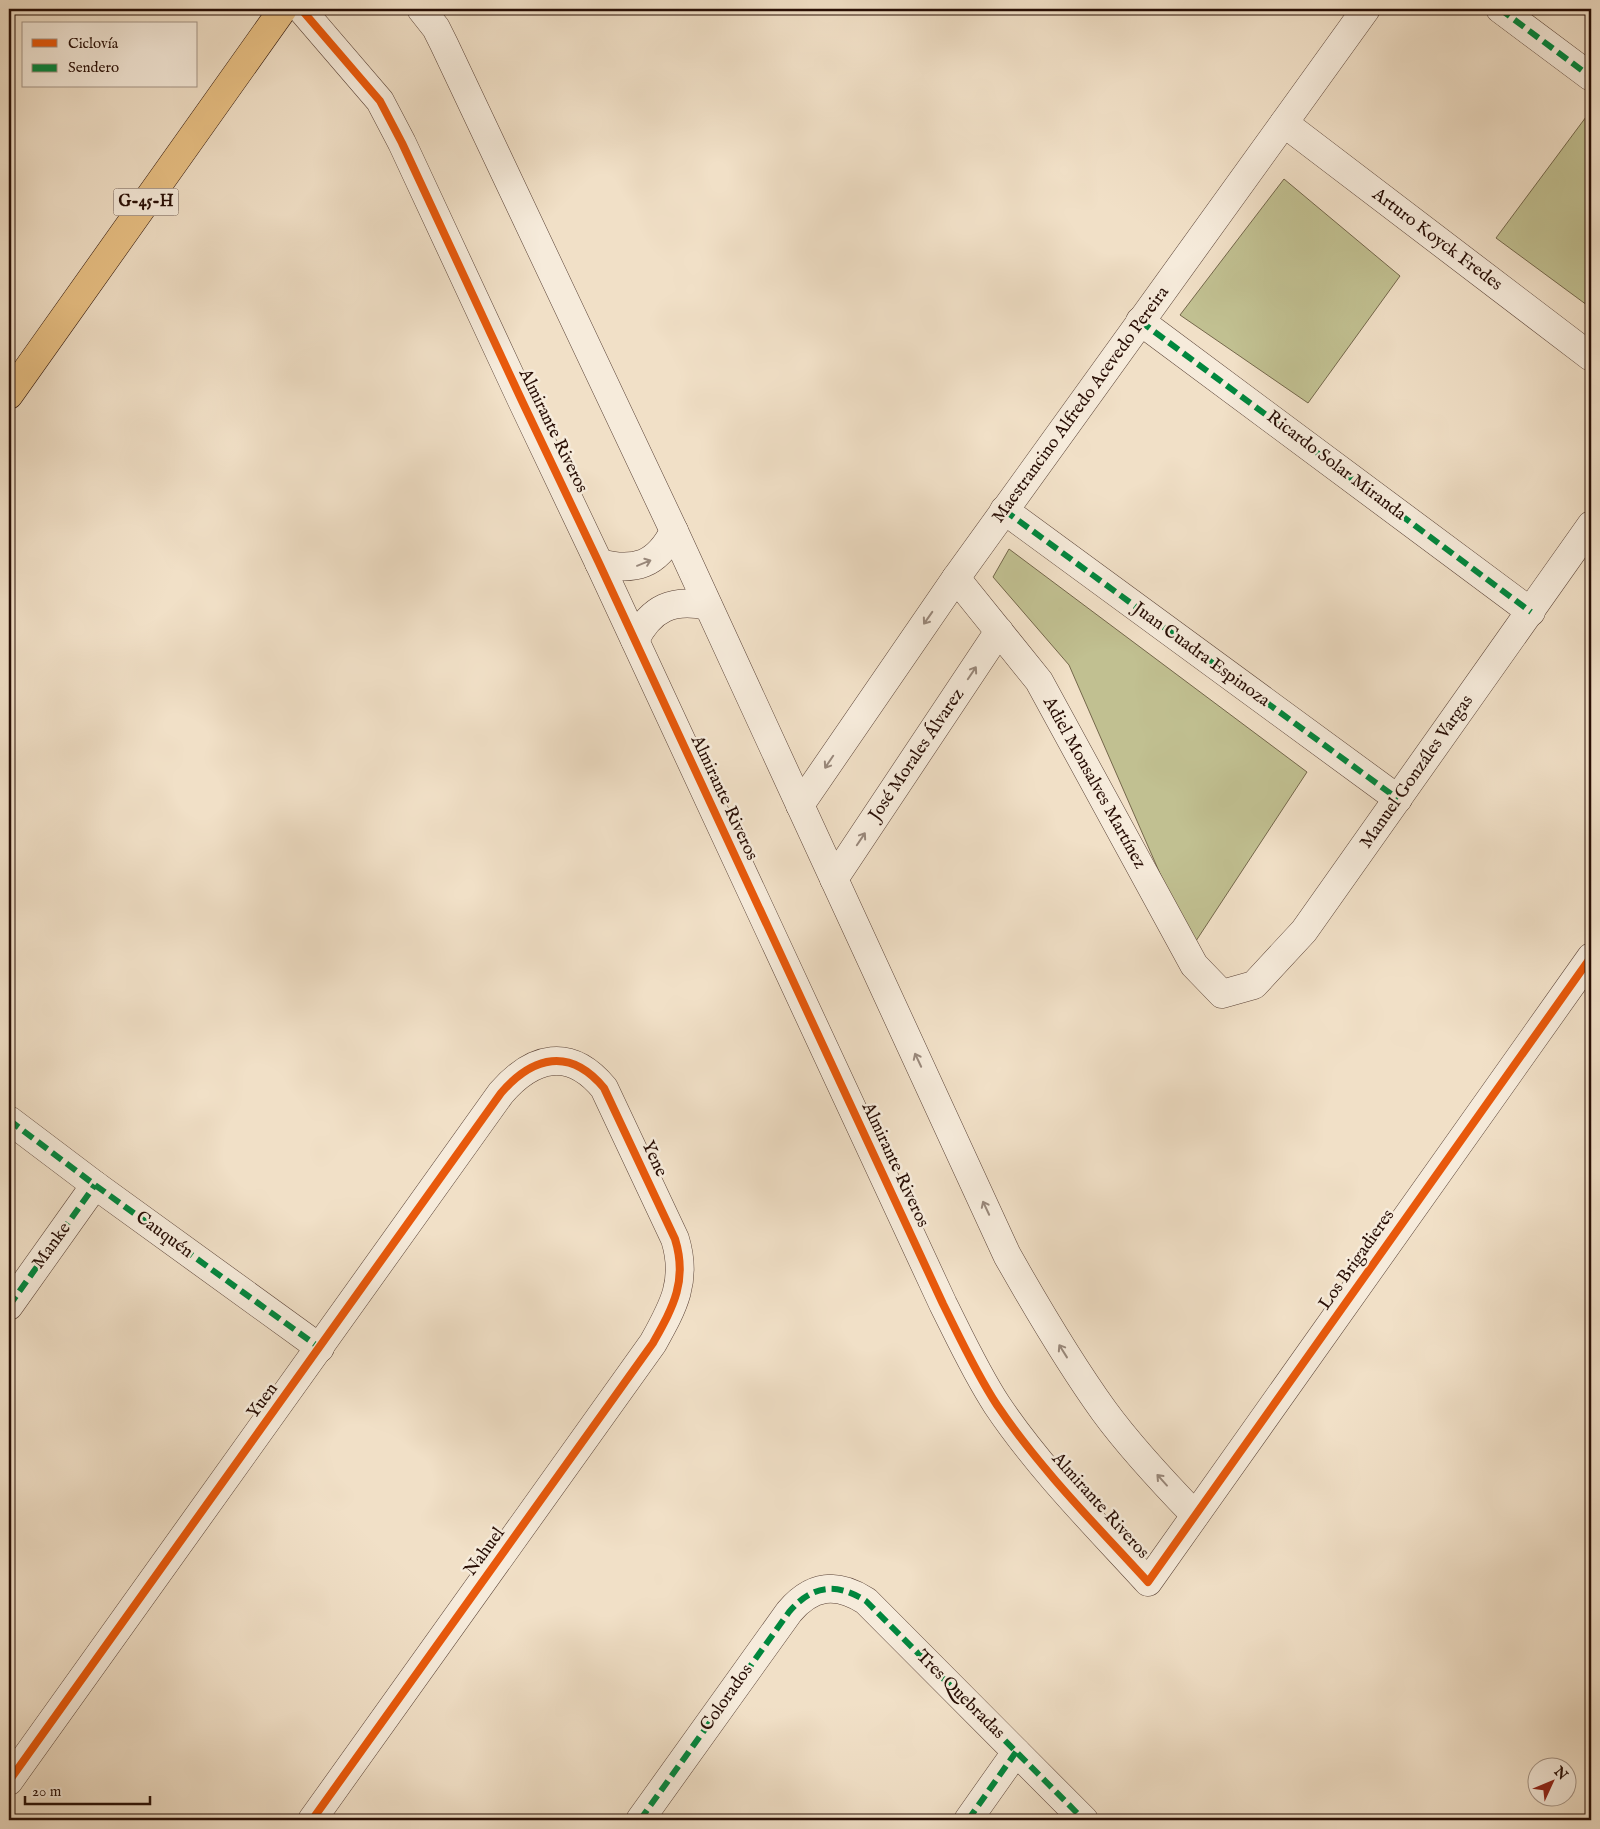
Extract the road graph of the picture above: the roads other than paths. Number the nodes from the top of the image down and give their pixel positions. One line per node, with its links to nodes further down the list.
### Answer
1 (283, 9): 10 (main road, G-45-H)
2 (301, 9): 14 (street, Almirante Riveros)
3 (421, 9): 13 (street)
4 (1366, 9): 7 (street, Maestrancino Alfredo Acevedo Pereira)
5 (1500, 9): 6 (street)
6 (1591, 77)
7 (1284, 124): 8 (street, Maestrancino Alfredo Acevedo Pereira); 9 (street, Arturo Koyck Fredes)
8 (1140, 322): 11 (street, Maestrancino Alfredo Acevedo Pereira); 17 (street, Ricardo Solar Miranda)
9 (1591, 357)
10 (9, 395)
11 (1004, 510): 15 (street, Maestrancino Alfredo Acevedo Pereira); 20 (street, Juan Cuadra Espinoza)
12 (1591, 525): 17 (street, Manuel Gonzáles Vargas)
13 (674, 531): 14 (street, one-way to 13); 16 (street)
14 (599, 562): 19 (street, Almirante Riveros)
15 (956, 578): 18 (street, Adiel Monsalves Martínez); 21 (street, Maestrancino Alfredo Acevedo Pereira, one-way to 21)
16 (708, 606): 19 (street); 21 (street)
17 (1531, 612): 20 (street, Manuel Gonzáles Vargas)
18 (999, 631): 22 (street, José Morales Álvarez, one-way to 18); 24 (street, Adiel Monsalves Martínez)
19 (634, 640): 32 (street, Almirante Riveros)
20 (1398, 799): 24 (street, Manuel Gonzáles Vargas)
21 (800, 805): 22 (street)
22 (834, 879): 31 (street, one-way to 22)
23 (1591, 956): 31 (street, Los Brigadieres)
24 (1222, 994)
25 (558, 1061): 28 (street, Yene); 30 (street, Yuen)
26 (9, 1120): 27 (street, Cauquén)
27 (96, 1185): 29 (street, Manke); 30 (street, Cauquén)
28 (676, 1296): 36 (street, Nahuel)
29 (9, 1306)
30 (320, 1348): 35 (street, Yuen)
31 (1195, 1515): 32 (street, Los Brigadieres)
32 (1148, 1582)
33 (826, 1589): 34 (street, Tres Quebradas); 37 (street, Colorados)
34 (1016, 1752): 38 (street); 39 (street, Tres Quebradas)
35 (9, 1781)
36 (312, 1820)
37 (640, 1820)
38 (968, 1820)
39 (1084, 1820)

